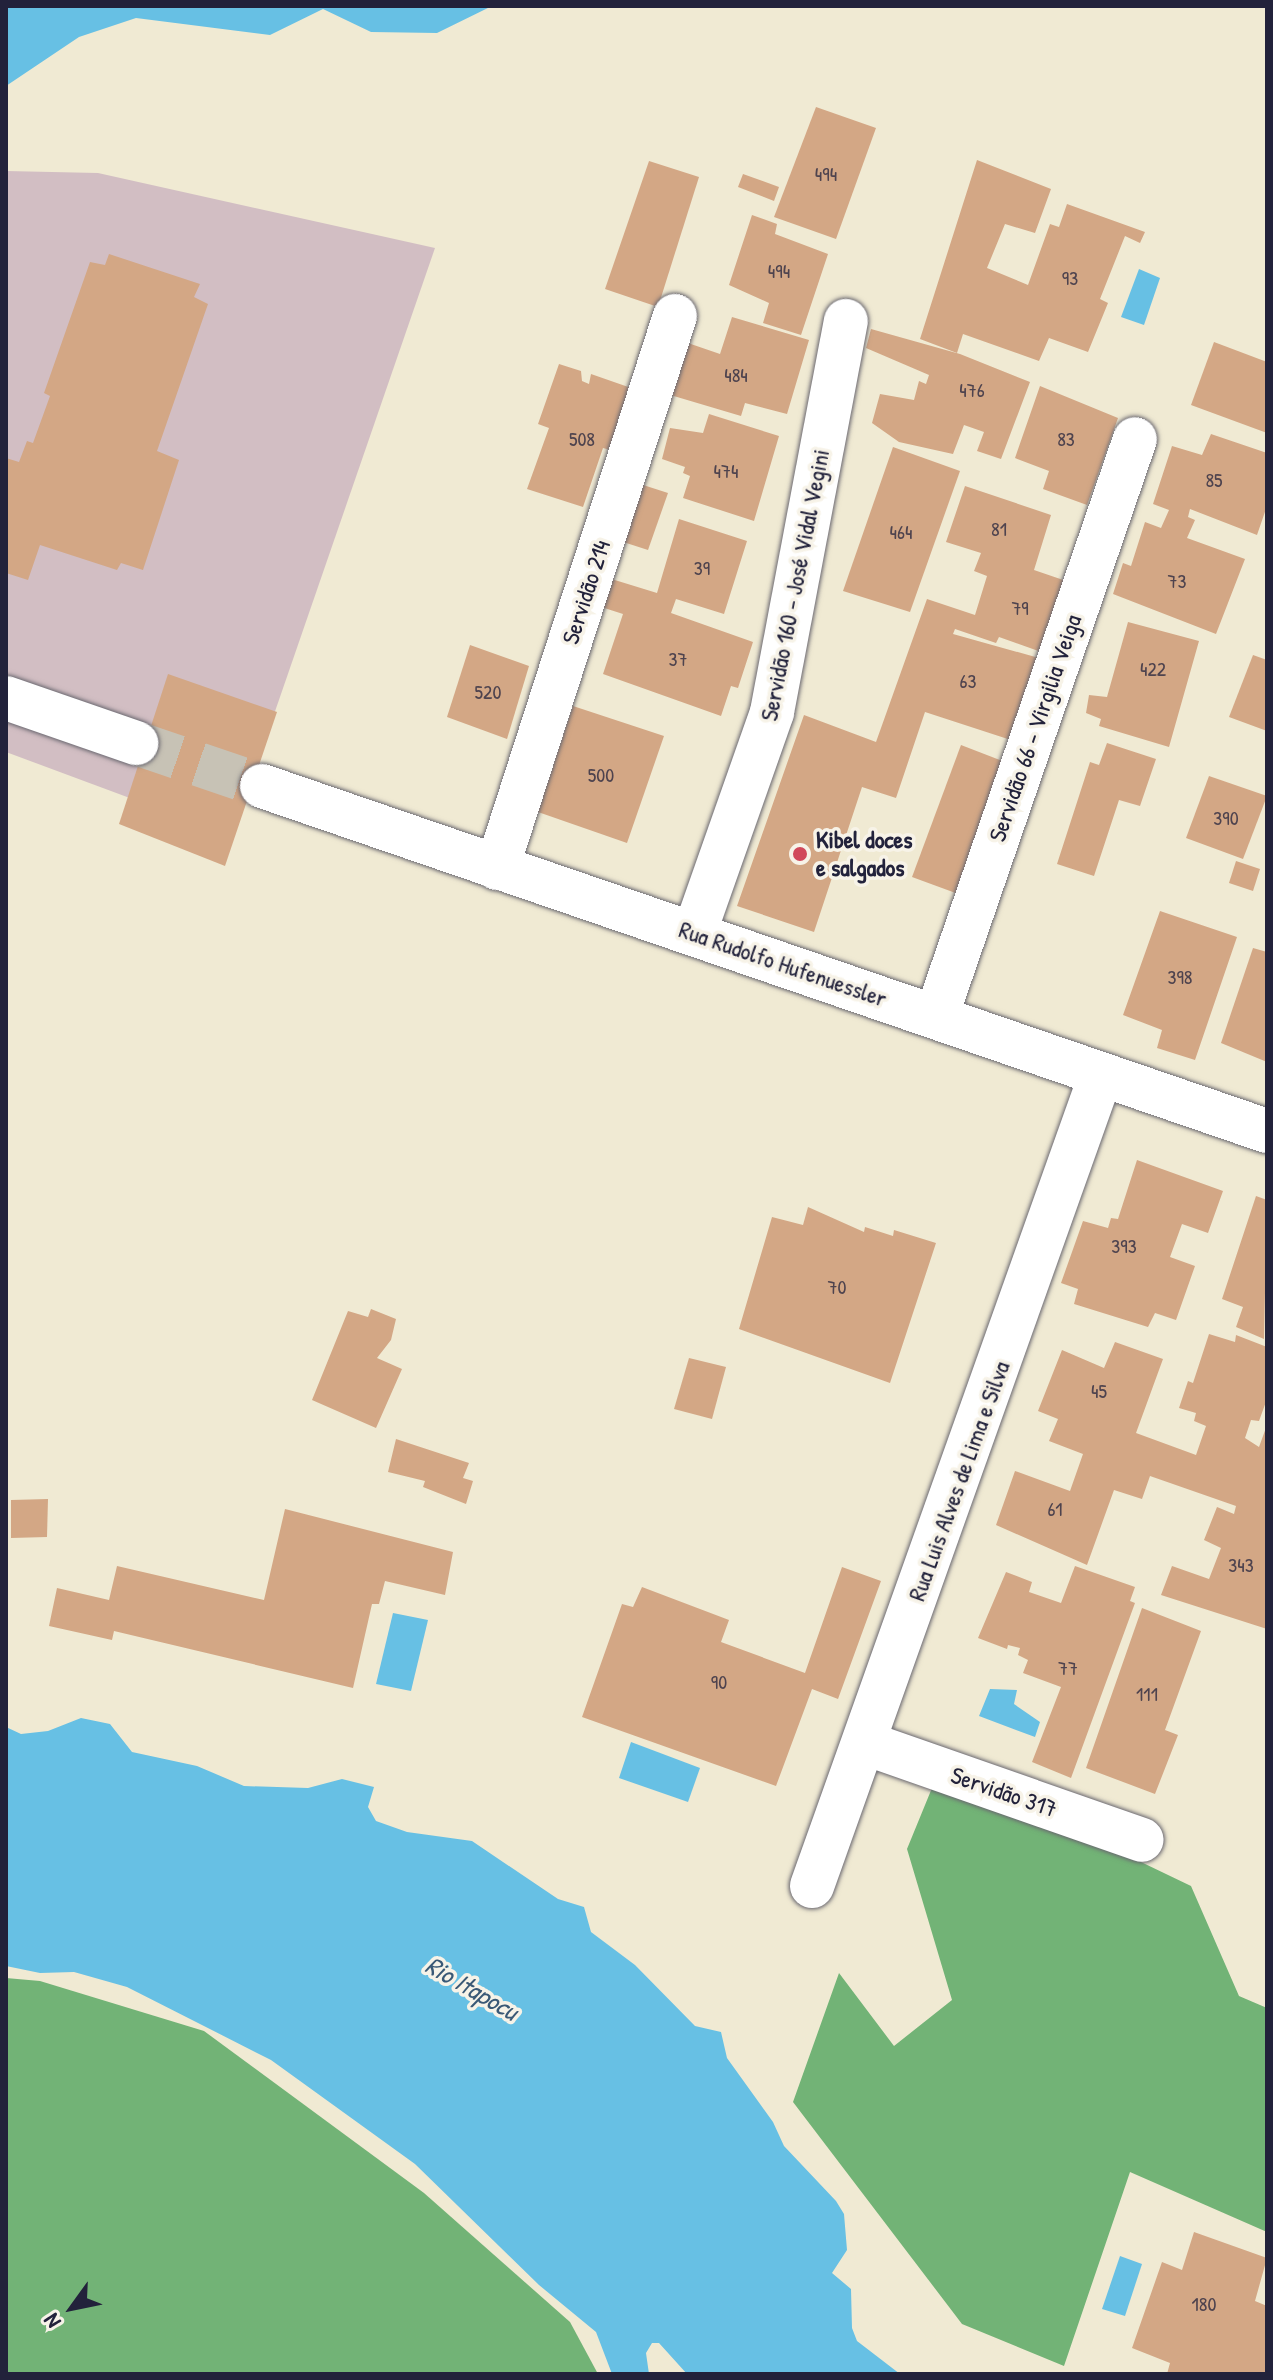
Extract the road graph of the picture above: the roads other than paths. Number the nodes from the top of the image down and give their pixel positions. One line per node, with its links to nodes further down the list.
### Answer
1 (675, 316): 7 (street, Servidão 214)
2 (846, 321): 8 (street, Servidão 160 - José Vidal Vegini)
3 (1135, 439): 9 (street, Servidão 66 - Virgilia Veiga)
4 (6, 698): 5 (street)
5 (136, 743)
6 (280, 793): 7 (street, Rua Rudolfo Hufenuessler)
7 (497, 868): 8 (street, Rua Rudolfo Hufenuessler)
8 (694, 934): 9 (street, Rua Rudolfo Hufenuessler)
9 (936, 1017): 10 (street, Rua Rudolfo Hufenuessler)
10 (1101, 1075): 11 (street, Rua Rudolfo Hufenuessler); 12 (street, Rua Luis Alves de Lima e Silva)
11 (1267, 1131)
12 (865, 1743): 13 (street, Servidão 317); 14 (street, Rua Luis Alves de Lima e Silva)
13 (1142, 1840)
14 (812, 1886)

